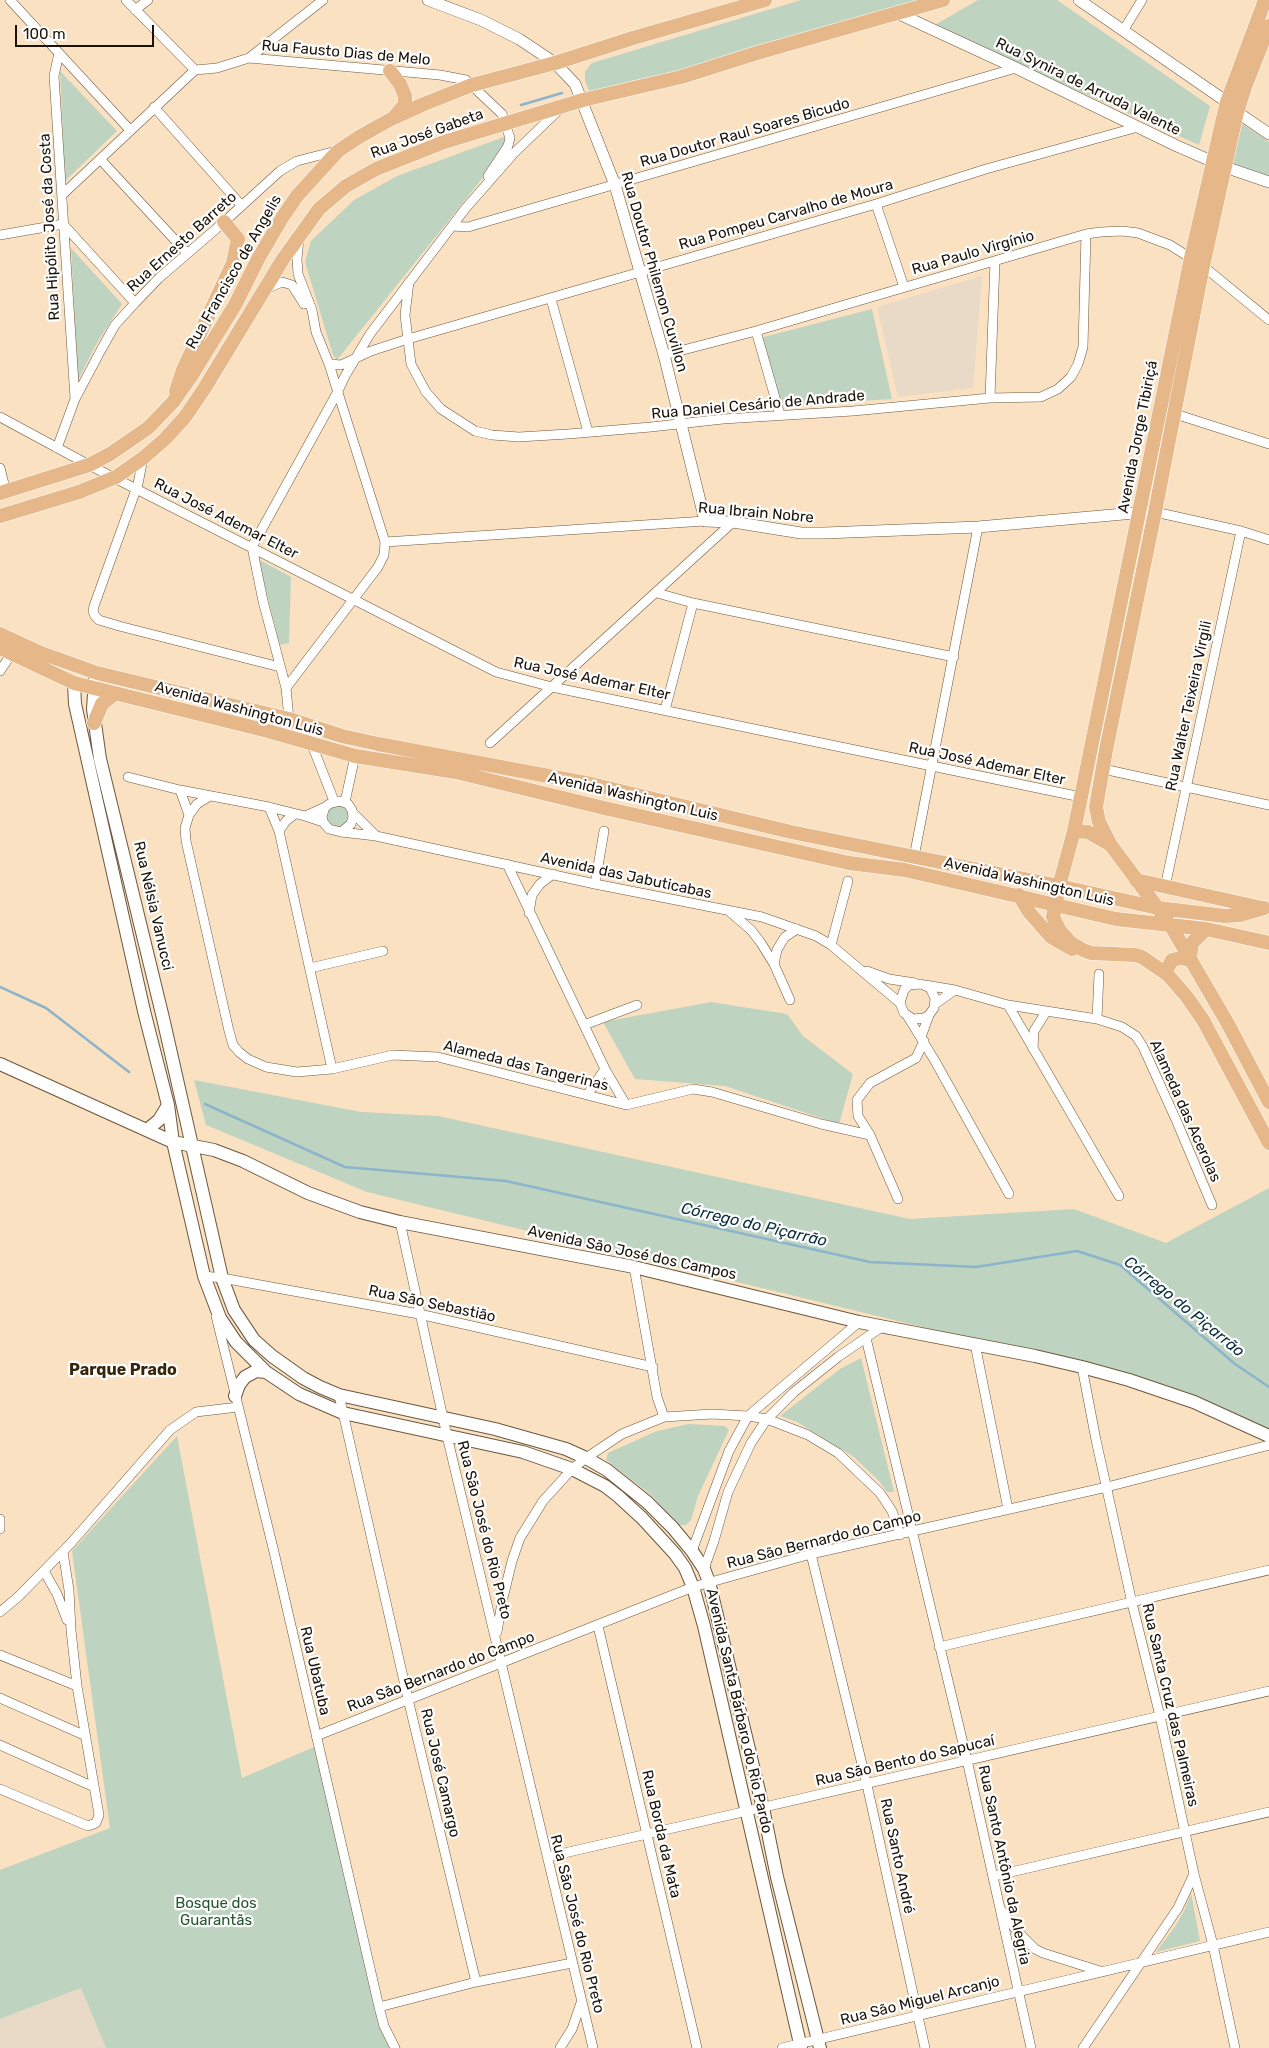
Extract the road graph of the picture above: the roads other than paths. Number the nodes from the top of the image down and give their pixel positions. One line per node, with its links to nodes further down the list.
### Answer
1 (10, 0): 15 (street)
2 (126, 0): 11 (street)
3 (148, 0): 11 (street)
4 (324, 0): 16 (street)
5 (428, 0): 17 (street, Rua Doutor Philemon Cuvillon)
6 (765, 0): 17 (main road, Rua Francisco de Angelis)
7 (943, 0): 12 (main road, Rua José Gabeta)
8 (1079, 0): 14 (street)
9 (1142, 0): 14 (street)
10 (1265, 0): 23 (main road, Avenida Jorge Tibiriçá)
11 (135, 10): 19 (street)
12 (897, 14): 18 (street, Rua Synira de Arruda Valente); 22 (main road, Rua José Gabeta)
13 (1269, 26): 26 (main road, Avenida Jorge Tibiriçá)
14 (1123, 31): 23 (street)
15 (59, 53): 30 (street); 37 (street, Rua Hipólito José da Costa)
16 (249, 58): 19 (street, Rua Fausto Dias de Melo); 20 (street, Rua Fausto Dias de Melo)
17 (555, 63): 21 (main road, Rua Francisco de Angelis); 22 (street, Rua Doutor Philemon Cuvillon)
18 (1016, 68): 29 (street, Rua Synira de Arruda Valente); 36 (street, Rua Doutor Raul Soares Bicudo)
19 (195, 70): 25 (street)
20 (390, 71): 21 (street, Rua Fausto Dias de Melo); 27 (main road)
21 (472, 85): 27 (main road, Rua Francisco de Angelis); 28 (street)
22 (583, 100): 24 (main road, Rua José Gabeta); 36 (street, Rua Doutor Philemon Cuvillon)
23 (1227, 102): 34 (main road, Avenida Jorge Tibiriçá)
24 (563, 106): 28 (main road, Rua José Gabeta); 40 (street)
25 (154, 107): 30 (street); 39 (street)
26 (1237, 112): 31 (street); 34 (main road, Avenida Jorge Tibiriçá)
27 (393, 118): 32 (main road, Rua Francisco de Angelis)
28 (505, 124): 40 (street); 46 (main road, Rua José Gabeta)
29 (1138, 127): 34 (street, Rua Synira de Arruda Valente); 38 (street, Rua Pompeu Carvalho de Moura)
30 (130, 130): 33 (street)
31 (1269, 134)
32 (338, 151): 39 (street, Rua Ernesto Barreto); 66 (main road, Rua Francisco de Angelis)
33 (100, 159): 37 (street); 47 (street)
34 (1219, 165): 35 (street, Rua Synira de Arruda Valente); 49 (main road, Avenida Jorge Tibiriçá)
35 (1269, 182)
36 (615, 186): 43 (street, Rua Doutor Raul Soares Bicudo); 50 (street, Rua Doutor Philemon Cuvillon)
37 (63, 194): 42 (street, Rua Hipólito José da Costa)
38 (876, 204): 50 (street, Rua Pompeu Carvalho de Moura); 52 (street)
39 (242, 206): 41 (street, Rua Ernesto Barreto)
40 (465, 210): 43 (street)
41 (224, 222): 47 (street, Rua Ernesto Barreto); 66 (main road)
42 (63, 224): 45 (street); 55 (street); 65 (street, Rua Hipólito José da Costa)
43 (452, 226): 51 (street)
44 (1086, 234): 48 (street, Rua Paulo Virgínio); 49 (street, Rua Paulo Virgínio); 64 (street, Rua Daniel Cesário de Andrade)
45 (0, 235)
46 (299, 235): 53 (main road, Rua José Gabeta); 58 (street)
47 (188, 253): 55 (street, Rua Ernesto Barreto)
48 (995, 261): 52 (street, Rua Paulo Virgínio); 64 (street)
49 (1197, 262): 56 (street, Rua Paulo Virgínio); 67 (main road, Avenida Jorge Tibiriçá)
50 (640, 272): 54 (street, Rua Pompeu Carvalho de Moura); 60 (street, Rua Doutor Philemon Cuvillon)
51 (408, 282): 59 (street, Rua Daniel Cesário de Andrade); 61 (street)
52 (904, 287): 57 (street, Rua Paulo Virgínio)
53 (264, 289): 58 (street); 74 (main road, Rua José Gabeta)
54 (551, 299): 59 (street, Rua Pompeu Carvalho de Moura); 71 (street)
55 (135, 303): 65 (street, Rua Ernesto Barreto)
56 (1269, 320)
57 (756, 331): 60 (street, Rua Paulo Virgínio); 68 (street)
58 (316, 332): 62 (street)
59 (408, 340): 61 (street, Rua Pompeu Carvalho de Moura); 71 (street, Rua Daniel Cesário de Andrade)
60 (664, 355): 70 (street, Rua Doutor Philemon Cuvillon)
61 (357, 356): 62 (street, Rua Pompeu Carvalho de Moura); 63 (street)
62 (329, 364): 63 (street)
63 (337, 393): 88 (street); 89 (street)
64 (990, 398): 68 (street, Rua Daniel Cesário de Andrade)
65 (75, 399): 73 (street, Rua Ernesto Barreto)
66 (173, 402): 75 (main road, Rua Francisco de Angelis)
67 (1167, 411): 72 (street); 80 (main road, Avenida Jorge Tibiriçá); 81 (main road, Avenida Jorge Tibiriçá)
68 (780, 415): 70 (street, Rua Daniel Cesário de Andrade)
69 (0, 420): 73 (street, Rua José Ademar Elter)
70 (680, 422): 71 (street, Rua Daniel Cesário de Andrade); 83 (street, Rua Doutor Philemon Cuvillon)
71 (588, 432)
72 (1269, 444)
73 (57, 448): 75 (street, Rua José Ademar Elter)
74 (143, 458): 77 (main road, Rua José Gabeta); 78 (street)
75 (88, 464): 77 (street, Rua José Ademar Elter); 79 (main road, Rua Francisco de Angelis)
76 (0, 468): 79 (street)
77 (116, 477): 78 (street, Rua José Ademar Elter); 82 (main road, Rua José Gabeta)
78 (136, 489): 89 (street, Rua José Ademar Elter); 96 (street)
79 (3, 492): 82 (main road)
80 (1140, 511): 81 (street, Rua Ibrain Nobre); 85 (street, Rua Ibrain Nobre); 119 (main road, Avenida Jorge Tibiriçá)
81 (1155, 512): 86 (street); 114 (main road, Avenida Jorge Tibiriçá)
82 (0, 514)
83 (705, 521): 84 (street, Rua Ibrain Nobre); 88 (street, Rua Ibrain Nobre)
84 (733, 522): 85 (street, Rua Ibrain Nobre); 90 (street)
85 (978, 527): 95 (street)
86 (1241, 531): 87 (street); 116 (street, Rua Walter Teixeira Virgili)
87 (1269, 540)
88 (385, 542): 91 (street)
89 (252, 548): 91 (street, Rua José Ademar Elter); 96 (street)
90 (657, 593): 92 (street); 100 (street)
91 (353, 599): 100 (street, Rua José Ademar Elter); 101 (street)
92 (693, 602): 95 (street); 104 (street)
93 (0, 634): 98 (main road, Avenida Washington Luis)
94 (6, 650): 97 (street); 99 (main road, Avenida Washington Luis)
95 (954, 657): 113 (street)
96 (280, 667): 101 (street)
97 (0, 671)
98 (97, 673): 102 (main road, Rua Nélsia Vanucci); 105 (main road, Avenida Washington Luis)
99 (74, 683): 102 (main road, Avenida Washington Luis); 186 (main road, Rua Nélsia Vanucci)
100 (552, 686): 104 (street, Rua José Ademar Elter); 110 (street)
101 (286, 688): 106 (street)
102 (93, 689): 103 (main road, Avenida Washington Luis); 107 (main road, Rua Nélsia Vanucci)
103 (114, 694): 107 (main road); 108 (main road, Avenida Washington Luis)
104 (665, 710): 113 (street, Rua José Ademar Elter)
105 (274, 716): 106 (main road, Avenida Washington Luis); 108 (main road)
106 (290, 719): 109 (main road, Avenida Washington Luis)
107 (94, 723): 192 (main road, Rua Nélsia Vanucci)
108 (268, 731): 111 (main road, Avenida Washington Luis)
109 (342, 736): 112 (main road); 136 (main road, Avenida Washington Luis)
110 (490, 743)
111 (312, 745): 112 (main road, Avenida Washington Luis); 120 (street)
112 (355, 756): 121 (street); 144 (main road, Avenida Washington Luis)
113 (932, 767): 119 (street, Rua José Ademar Elter); 136 (street)
114 (1103, 769): 116 (street); 135 (main road, Avenida Jorge Tibiriçá)
115 (128, 777): 117 (street)
116 (1187, 787): 122 (street); 143 (street, Rua Walter Teixeira Virgili)
117 (180, 790): 118 (street); 127 (street, Alameda das Tangerinas)
118 (210, 796): 123 (street); 127 (street)
119 (1081, 797): 132 (main road, Avenida Jorge Tibiriçá)
120 (334, 801): 121 (street); 124 (street)
121 (345, 802): 126 (street)
122 (1269, 805)
123 (268, 807): 125 (street); 130 (street)
124 (325, 807): 128 (street); 129 (street)
125 (295, 814): 128 (street); 130 (street)
126 (354, 814): 133 (street); 134 (street)
127 (189, 815): 182 (street, Alameda das Tangerinas)
128 (305, 816): 129 (street)
129 (324, 822): 133 (street)
130 (279, 831): 161 (street)
131 (604, 831): 141 (street)
132 (1074, 831): 135 (main road); 142 (main road, Avenida Jorge Tibiriçá)
133 (341, 832): 134 (street, Avenida das Jabuticabas)
134 (376, 836): 137 (street, Avenida das Jabuticabas)
135 (1110, 844): 139 (main road, Avenida Jorge Tibiriçá)
136 (914, 858): 142 (main road, Avenida Washington Luis)
137 (507, 864): 138 (street, Avenida das Jabuticabas); 151 (street)
138 (553, 874): 141 (street, Avenida das Jabuticabas); 151 (street)
139 (1136, 880): 143 (main road); 147 (main road, Avenida Jorge Tibiriçá)
140 (848, 881): 156 (street)
141 (595, 884): 150 (street, Avenida das Jabuticabas)
142 (1059, 886): 145 (main road, Avenida Washington Luis); 146 (main road, Avenida Jorge Tibiriçá)
143 (1165, 887): 148 (main road)
144 (1019, 895): 146 (main road, Avenida Washington Luis); 157 (main road)
145 (1139, 904): 147 (main road, Avenida Washington Luis); 149 (main road)
146 (1054, 906): 149 (main road, Avenida Washington Luis); 157 (main road)
147 (1158, 908): 148 (main road, Avenida Washington Luis); 152 (main road, Avenida Jorge Tibiriçá)
148 (1267, 909)
149 (1075, 910): 152 (main road, Avenida Washington Luis)
150 (730, 912): 153 (street, Avenida das Jabuticabas); 160 (street)
151 (529, 913): 176 (street)
152 (1171, 926): 154 (main road, Avenida Washington Luis); 159 (main road, Avenida Jorge Tibiriçá)
153 (797, 929): 156 (street, Avenida das Jabuticabas); 160 (street)
154 (1206, 929): 155 (main road, Avenida Washington Luis); 159 (main road)
155 (1269, 943)
156 (831, 944): 162 (street, Avenida das Jabuticabas)
157 (1083, 950): 164 (main road)
158 (383, 951): 161 (street)
159 (1190, 958): 164 (main road); 185 (main road, Avenida Jorge Tibiriçá)
160 (774, 964): 167 (street)
161 (310, 968): 182 (street)
162 (860, 968): 165 (street, Alameda das Acerolas); 168 (street, Avenida das Jabuticabas)
163 (1099, 974): 175 (street)
164 (1168, 975): 191 (main road)
165 (920, 984): 166 (street, Alameda das Acerolas); 168 (street); 169 (street)
166 (955, 990): 169 (street); 171 (street, Alameda das Acerolas)
167 (790, 1000)
168 (900, 1003): 174 (street)
169 (935, 1004): 173 (street)
170 (637, 1005): 176 (street)
171 (1008, 1005): 172 (street, Alameda das Acerolas); 178 (street)
172 (1046, 1012): 175 (street, Alameda das Acerolas); 178 (street)
173 (929, 1015): 174 (street); 177 (street)
174 (908, 1017): 177 (street)
175 (1097, 1019): 196 (street, Alameda das Acerolas)
176 (584, 1025): 183 (street)
177 (922, 1039): 179 (street); 180 (street)
178 (1033, 1049): 194 (street)
179 (916, 1058): 180 (street); 189 (street)
180 (935, 1061): 193 (street)
181 (0, 1064): 188 (main road, Avenida São José dos Campos)
182 (332, 1069): 184 (street, Alameda das Tangerinas)
183 (605, 1069): 184 (street); 187 (street)
184 (587, 1095): 187 (street, Alameda das Tangerinas)
185 (1269, 1102)
186 (168, 1105): 188 (main road); 190 (main road, Rua Nélsia Vanucci)
187 (626, 1105): 189 (street, Alameda das Tangerinas)
188 (147, 1130): 190 (main road, Avenida São José dos Campos)
189 (870, 1135): 195 (street)
190 (173, 1142): 192 (main road, Avenida São José dos Campos); 199 (main road, Avenida Santa Bárbaro do Rio Pardo)
191 (1269, 1143)
192 (193, 1146): 197 (main road, Avenida São José dos Campos); 200 (main road, Avenida Santa Bárbaro do Rio Pardo)
193 (1009, 1194)
194 (1120, 1196)
195 (898, 1199)
196 (1212, 1205)
197 (400, 1222): 198 (main road, Avenida São José dos Campos); 202 (street, Rua São José do Rio Preto)
198 (634, 1267): 203 (main road, Avenida São José dos Campos); 207 (street)
199 (204, 1276): 200 (street, Rua São Sebastião); 201 (main road, Avenida Santa Bárbaro do Rio Pardo)
200 (222, 1278): 202 (street, Rua São Sebastião); 210 (main road, Avenida Santa Bárbaro do Rio Pardo)
201 (211, 1298): 209 (main road, Avenida Santa Bárbaro do Rio Pardo); 211 (street, Rua Ubatuba)
202 (419, 1314): 207 (street, Rua São Sebastião); 215 (street, Rua São José do Rio Preto)
203 (859, 1322): 204 (main road, Avenida São José dos Campos); 213 (street)
204 (883, 1326): 205 (street); 206 (main road, Avenida São José dos Campos)
205 (866, 1338): 216 (street); 226 (street, Rua Santo Antônio da Alegria)
206 (974, 1344): 208 (main road, Avenida São José dos Campos); 223 (street)
207 (653, 1367): 214 (street)
208 (1082, 1367): 218 (main road, Avenida São José dos Campos); 222 (street, Rua Santa Cruz das Palmeiras)
209 (266, 1372): 211 (main road); 212 (main road, Avenida Santa Bárbaro do Rio Pardo)
210 (339, 1394): 212 (street, Rua José Camargo); 215 (main road, Avenida Santa Bárbaro do Rio Pardo)
211 (237, 1402): 229 (street); 250 (street, Rua Ubatuba)
212 (342, 1413): 217 (main road, Avenida Santa Bárbaro do Rio Pardo); 247 (street, Rua José Camargo)
213 (748, 1416): 214 (street); 216 (street); 228 (street)
214 (664, 1417): 220 (street)
215 (444, 1418): 217 (street, Rua São José do Rio Preto); 220 (main road, Avenida Santa Bárbaro do Rio Pardo)
216 (767, 1419): 227 (street); 231 (street)
217 (447, 1436): 221 (main road, Avenida Santa Bárbaro do Rio Pardo); 240 (street, Rua São José do Rio Preto)
218 (1269, 1436)
219 (1269, 1445): 222 (street, Rua São Bernardo do Campo)
220 (586, 1458): 221 (street); 228 (main road, Avenida Santa Bárbaro do Rio Pardo)
221 (572, 1469): 235 (main road, Avenida Santa Bárbaro do Rio Pardo); 240 (street)
222 (1107, 1487): 223 (street, Rua São Bernardo do Campo); 236 (street, Rua Santa Cruz das Palmeiras)
223 (1008, 1509): 226 (street, Rua São Bernardo do Campo)
224 (0, 1519): 225 (street)
225 (0, 1529)
226 (912, 1532): 227 (street, Rua São Bernardo do Campo); 241 (street, Rua Santo Antônio da Alegria)
227 (900, 1535): 230 (street, Rua São Bernardo do Campo)
228 (692, 1551): 231 (main road, Avenida Santa Bárbaro do Rio Pardo)
229 (63, 1552): 233 (street); 239 (street)
230 (811, 1554): 234 (street, Rua São Bernardo do Campo); 253 (street, Rua Santo André)
231 (704, 1569): 234 (main road, Avenida Santa Bárbaro do Rio Pardo)
232 (1269, 1570): 236 (street)
233 (44, 1571): 237 (street); 239 (street)
234 (709, 1582): 235 (street, Rua São Bernardo do Campo); 256 (main road, Avenida Santa Bárbaro do Rio Pardo)
235 (693, 1587): 238 (street, Rua São Bernardo do Campo); 257 (main road, Avenida Santa Bárbaro do Rio Pardo)
236 (1132, 1603): 241 (street); 248 (street, Rua Santa Cruz das Palmeiras)
237 (2, 1608)
238 (598, 1626): 243 (street, Rua São Bernardo do Campo); 260 (street, Rua Borda da Mata)
239 (71, 1630): 244 (street)
240 (496, 1638): 243 (street, Rua São José do Rio Preto)
241 (939, 1647): 252 (street, Rua Santo Antônio da Alegria)
242 (0, 1655): 244 (street)
243 (500, 1664): 247 (street, Rua São Bernardo do Campo); 261 (street, Rua São José do Rio Preto)
244 (77, 1686): 249 (street)
245 (1269, 1691): 248 (street, Rua São Bento do Sapucaí)
246 (0, 1698): 249 (street)
247 (408, 1699): 250 (street, Rua São Bernardo do Campo); 270 (street, Rua José Camargo)
248 (1160, 1716): 252 (street, Rua São Bento do Sapucaí); 259 (street, Rua Santa Cruz das Palmeiras)
249 (86, 1736): 254 (street)
250 (316, 1736): 273 (street, Rua Ubatuba)
251 (0, 1745): 254 (street)
252 (967, 1760): 253 (street, Rua São Bento do Sapucaí); 263 (street, Rua Santo Antônio da Alegria)
253 (867, 1785): 256 (street, Rua São Bento do Sapucaí); 274 (street, Rua Santo André)
254 (94, 1787): 255 (street)
255 (0, 1789)
256 (763, 1808): 257 (street, Rua São Bento do Sapucaí); 275 (main road, Avenida Santa Bárbaro do Rio Pardo)
257 (747, 1812): 260 (street, Rua São Bento do Sapucaí); 276 (main road, Avenida Santa Bárbaro do Rio Pardo)
258 (1269, 1812): 259 (street)
259 (1185, 1830): 262 (street, Rua Santa Cruz das Palmeiras); 263 (street)
260 (648, 1834): 261 (street, Rua São Bento do Sapucaí); 280 (street, Rua Borda da Mata)
261 (547, 1857): 268 (street, Rua São José do Rio Preto)
262 (1194, 1874): 266 (street, Rua Santa Cruz das Palmeiras); 267 (street)
263 (994, 1876): 264 (street, Rua Santo Antônio da Alegria)
264 (1001, 1909): 269 (street); 271 (street, Rua Santo Antônio da Alegria)
265 (1269, 1932): 266 (street, Rua São Miguel Arcanjo)
266 (1213, 1944): 267 (street, Rua São Miguel Arcanjo); 285 (street, Rua Santa Cruz das Palmeiras)
267 (1142, 1962): 269 (street, Rua São Miguel Arcanjo); 284 (street)
268 (572, 1963): 270 (street); 272 (street, Rua São José do Rio Preto)
269 (1100, 1971): 271 (street, Rua São Miguel Arcanjo)
270 (476, 1982): 273 (street)
271 (1018, 1991): 274 (street, Rua São Miguel Arcanjo); 283 (street, Rua Santo Antônio da Alegria)
272 (581, 2003): 278 (street); 279 (street, Rua São José do Rio Preto)
273 (379, 2008): 277 (street, Rua Ubatuba)
274 (918, 2014): 275 (street, Rua São Miguel Arcanjo); 282 (street, Rua Santo André)
275 (819, 2044): 276 (street, Rua São Miguel Arcanjo)
276 (801, 2046): 281 (street, Rua São Miguel Arcanjo)
277 (395, 2048)
278 (560, 2048)
279 (593, 2048)
280 (697, 2048)
281 (782, 2048)
282 (925, 2048)
283 (1031, 2048)
284 (1084, 2048)
285 (1235, 2048)

